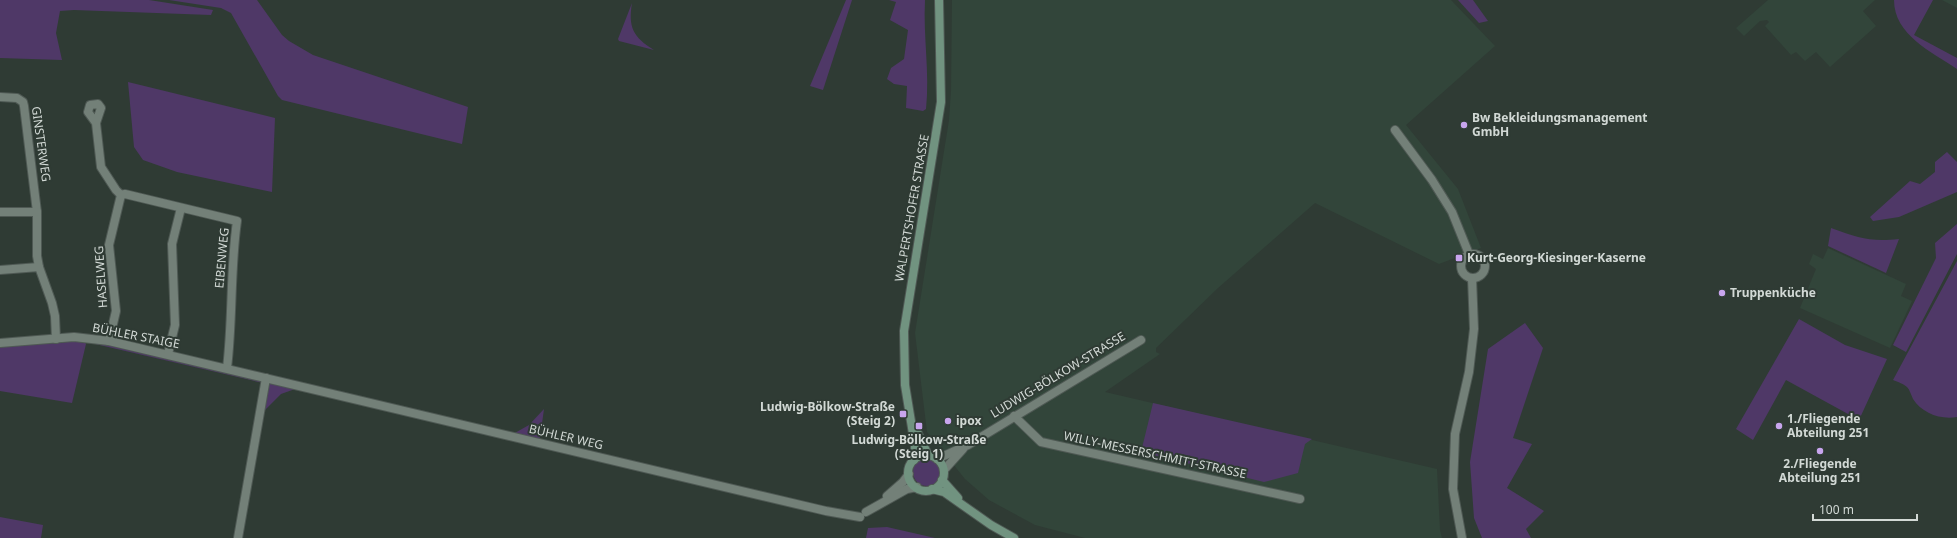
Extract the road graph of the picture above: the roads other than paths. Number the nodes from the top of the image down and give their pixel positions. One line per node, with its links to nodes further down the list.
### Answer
1 (939, 0): 21 (street, WALPERTSHOFER STRASSE)
2 (0, 97): 8 (street, GINSTERWEG)
3 (96, 123): 5 (street)
4 (1395, 130): 9 (street)
5 (121, 196): 6 (street, EIBENWEG); 15 (street, HASELWEG)
6 (181, 208): 17 (street); 18 (street, EIBENWEG)
7 (0, 212): 8 (street)
8 (37, 212): 10 (street, GINSTERWEG)
9 (1469, 254): 12 (street); 12 (street)
10 (39, 267): 11 (street); 13 (street, GINSTERWEG)
11 (0, 270)
12 (1472, 278): 36 (street)
13 (56, 339): 15 (street, BÜHLER STAIGE); 16 (street, BÜHLER STAIGE)
14 (1141, 340): 20 (street, LUDWIG-BÖLKOW-STRASSE)
15 (109, 341): 17 (street, BÜHLER STAIGE)
16 (0, 343)
17 (168, 354): 18 (street, BÜHLER STAIGE)
18 (227, 368): 19 (street, BÜHLER STAIGE)
19 (266, 378): 33 (street, BÜHLER WEG); 34 (street)
20 (1014, 416): 22 (street, LUDWIG-BÖLKOW-STRASSE); 31 (street, WILLY-MESSERSCHMITT-STRASSE)
21 (911, 419): 23 (street, WALPERTSHOFER STRASSE); 25 (street, WALPERTSHOFER STRASSE)
22 (968, 445): 24 (street, LUDWIG-BÖLKOW-STRASSE); 26 (street, LUDWIG-BÖLKOW-STRASSE)
23 (928, 455): 24 (street); 25 (street)
24 (937, 459): 26 (street)
25 (914, 460): 27 (street)
26 (944, 470): 28 (street)
27 (908, 474): 29 (street); 33 (street, BÜHLER WEG)
28 (942, 480): 30 (street); 32 (street)
29 (917, 487): 30 (street); 33 (street, BÜHLER WEG)
30 (932, 489): 32 (street)
31 (1300, 499)
32 (964, 505): 35 (street)
33 (874, 507)
34 (238, 538)
35 (1014, 538)
36 (1462, 538)

